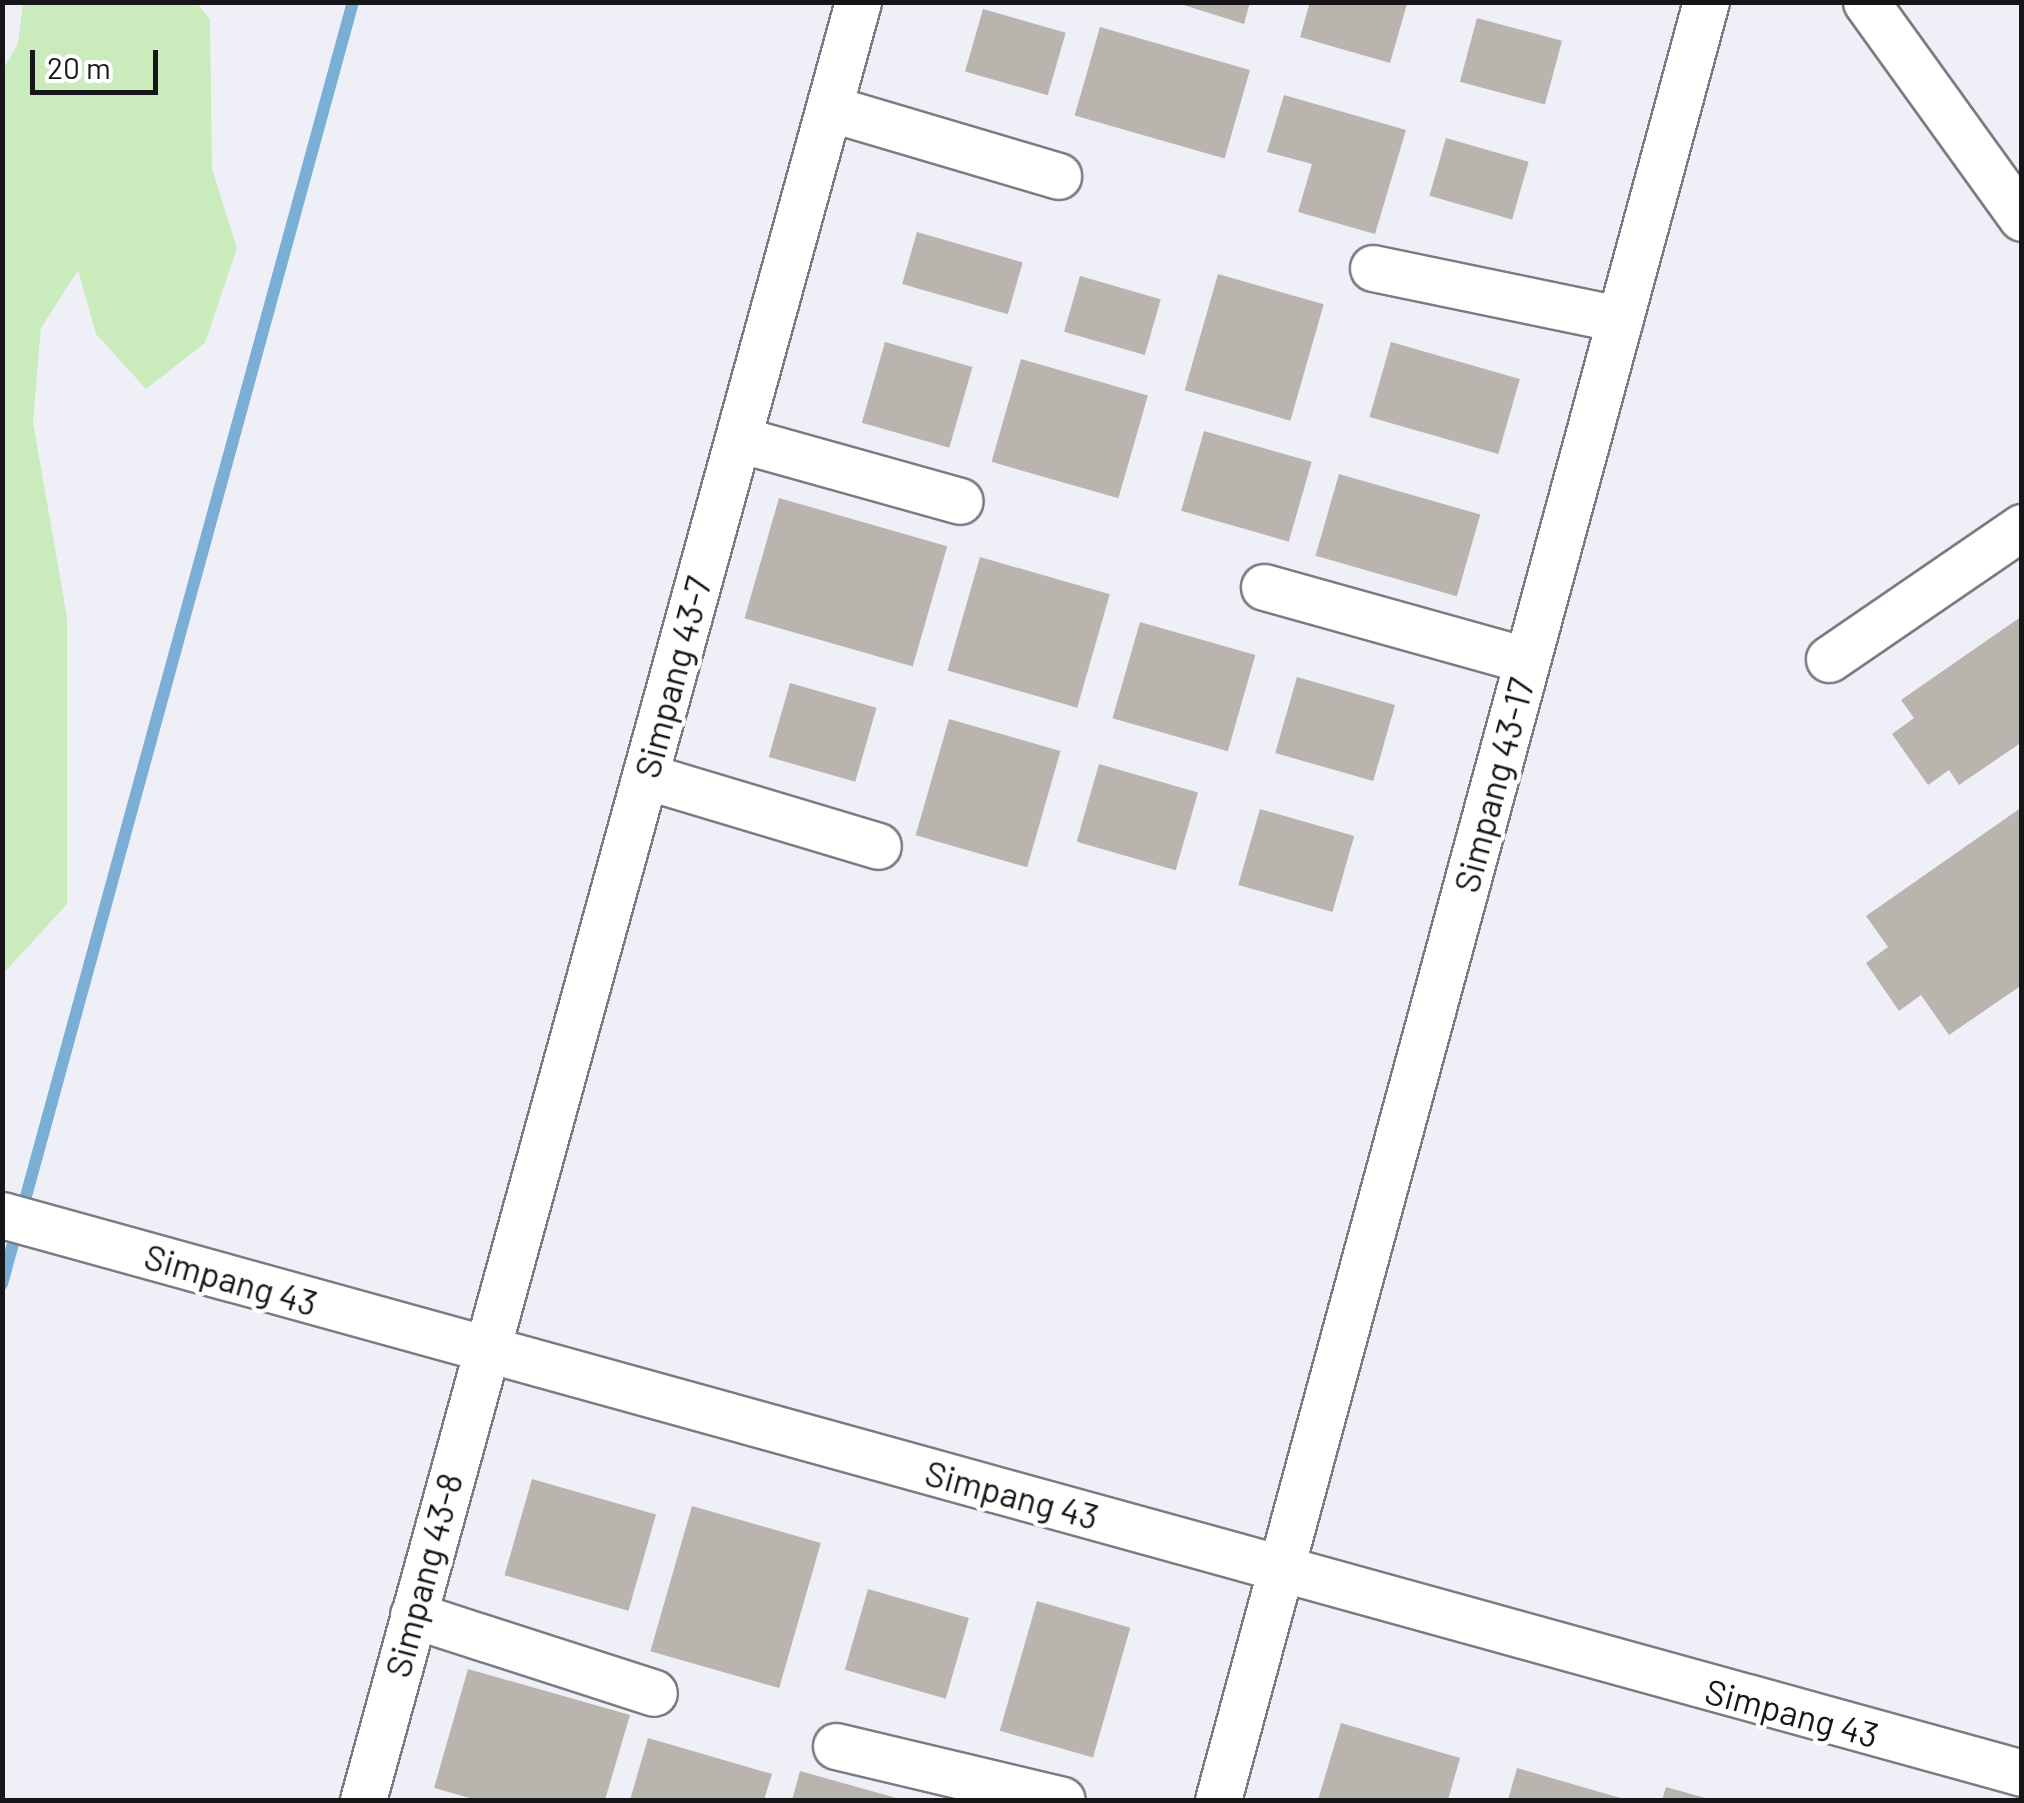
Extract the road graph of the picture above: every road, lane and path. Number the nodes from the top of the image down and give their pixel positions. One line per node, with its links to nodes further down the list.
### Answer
1 (858, 2): 4 (street, Simpang 43-7)
2 (1706, 2): 8 (street, Simpang 43-17)
3 (1866, 2): 6 (street)
4 (829, 108): 5 (street); 9 (street, Simpang 43-7)
5 (1058, 176)
6 (2022, 218)
7 (1372, 268): 8 (street)
8 (1620, 319): 14 (street, Simpang 43-17)
9 (738, 439): 10 (street); 15 (street, Simpang 43-7)
10 (960, 501)
11 (2022, 527): 13 (street)
12 (1264, 587): 14 (street)
13 (1829, 659)
14 (1526, 660): 19 (street, Simpang 43-17)
15 (645, 776): 16 (street); 18 (street, Simpang 43-7)
16 (878, 846)
17 (2, 1215): 18 (street, Simpang 43)
18 (483, 1350): 19 (street, Simpang 43); 20 (street, Simpang 43-8)
19 (1282, 1568): 23 (street, Simpang 43); 26 (street, Simpang 43-17)
20 (413, 1615): 21 (street); 24 (street, Simpang 43-8)
21 (654, 1693)
22 (836, 1746): 25 (street)
23 (2022, 1773)
24 (363, 1800)
25 (1062, 1800)
26 (1218, 1800)

